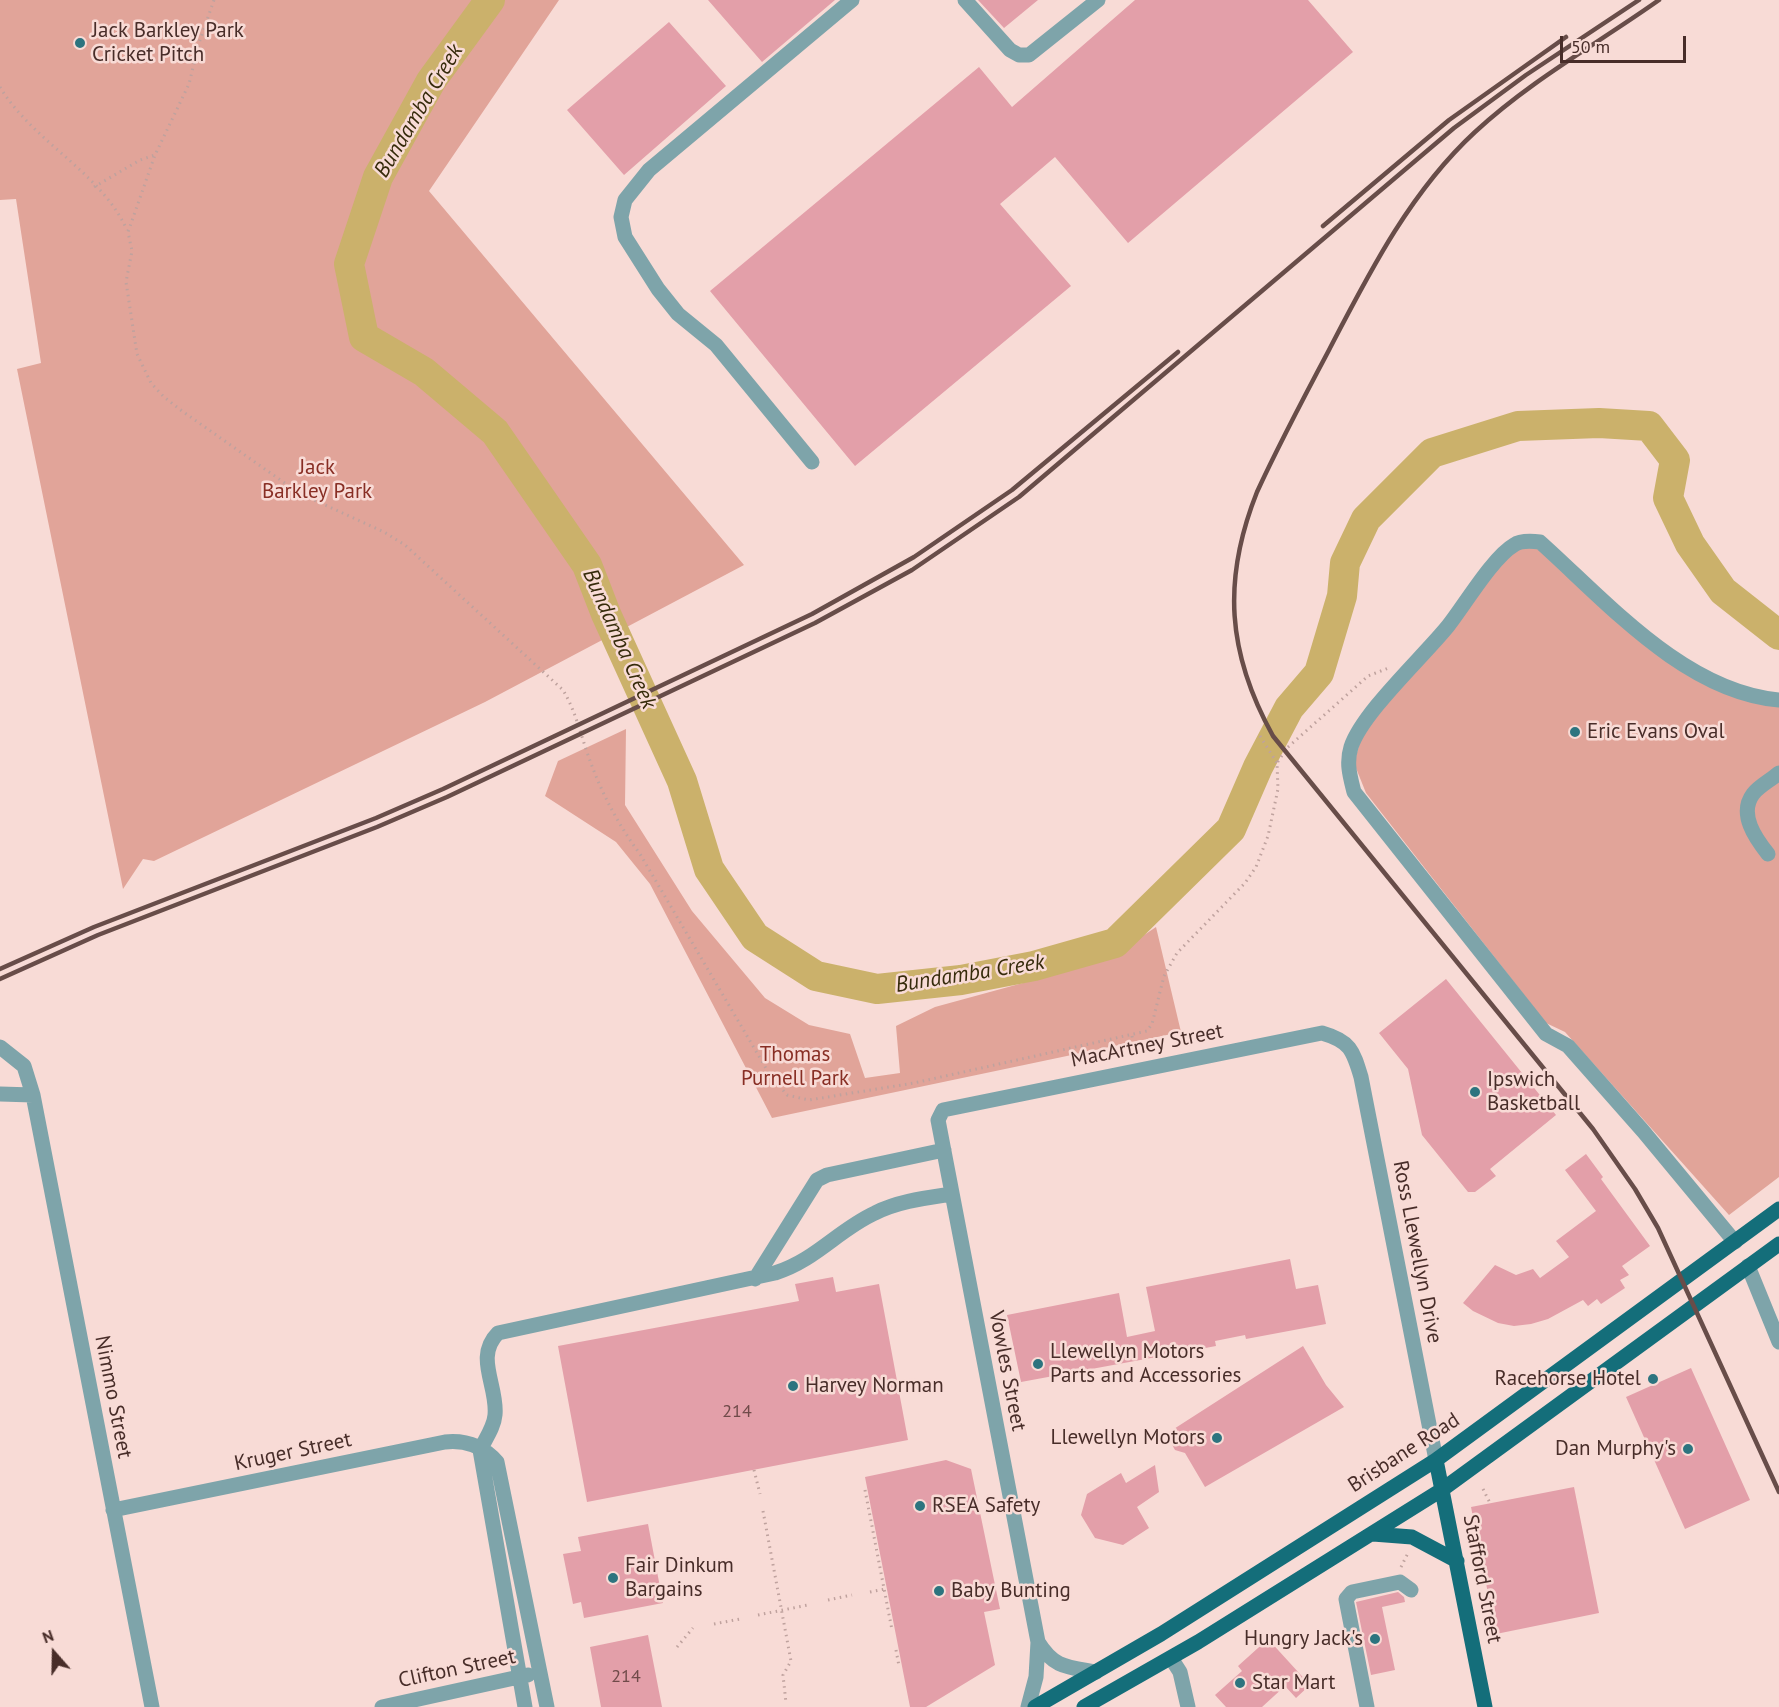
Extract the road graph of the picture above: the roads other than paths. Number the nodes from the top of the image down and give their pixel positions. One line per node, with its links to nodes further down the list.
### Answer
1 (852, 0): 4 (street)
2 (965, 0): 3 (street)
3 (1098, 0)
4 (812, 462)
5 (1779, 700): 16 (street)
6 (1779, 773): 7 (street)
7 (1768, 854)
8 (0, 1047): 11 (street, Nimmo Street)
9 (1354, 1053): 12 (street, MacArtney Street); 22 (street, Ross Llewellyn Drive)
10 (0, 1094): 11 (street)
11 (33, 1095): 24 (street, Nimmo Street)
12 (943, 1110): 13 (street, Vowles Street)
13 (944, 1150): 14 (street, Vowles Street); 19 (street)
14 (952, 1194): 19 (street); 28 (street, Vowles Street)
15 (1779, 1209): 16 (main road, Brisbane Road)
16 (1735, 1242): 22 (main road, Brisbane Road)
17 (1779, 1244): 18 (main road)
18 (1749, 1266): 20 (street); 23 (main road)
19 (755, 1279): 21 (street)
20 (1779, 1342)
21 (480, 1450): 24 (street, Kruger Street); 31 (street); 32 (street)
22 (1436, 1460): 23 (main road, Stafford Street); 30 (main road, Brisbane Road)
23 (1443, 1489): 25 (main road); 26 (main road, Stafford Street)
24 (113, 1510): 33 (street, Nimmo Street)
25 (1373, 1534): 26 (main road); 29 (main road)
26 (1457, 1561): 42 (main road, Stafford Street)
27 (1411, 1590): 41 (street)
28 (1038, 1642): 30 (street, Vowles Street); 37 (street, Vowles Street)
29 (1171, 1658): 39 (main road); 40 (street)
30 (1096, 1672): 38 (main road, Brisbane Road)
31 (540, 1673): 32 (street, Clifton Street); 36 (street)
32 (520, 1677): 34 (street, Clifton Street); 35 (street)
33 (152, 1707)
34 (382, 1707)
35 (525, 1707)
36 (547, 1707)
37 (1028, 1707)
38 (1035, 1707)
39 (1084, 1707)
40 (1188, 1707)
41 (1367, 1707)
42 (1485, 1707)

